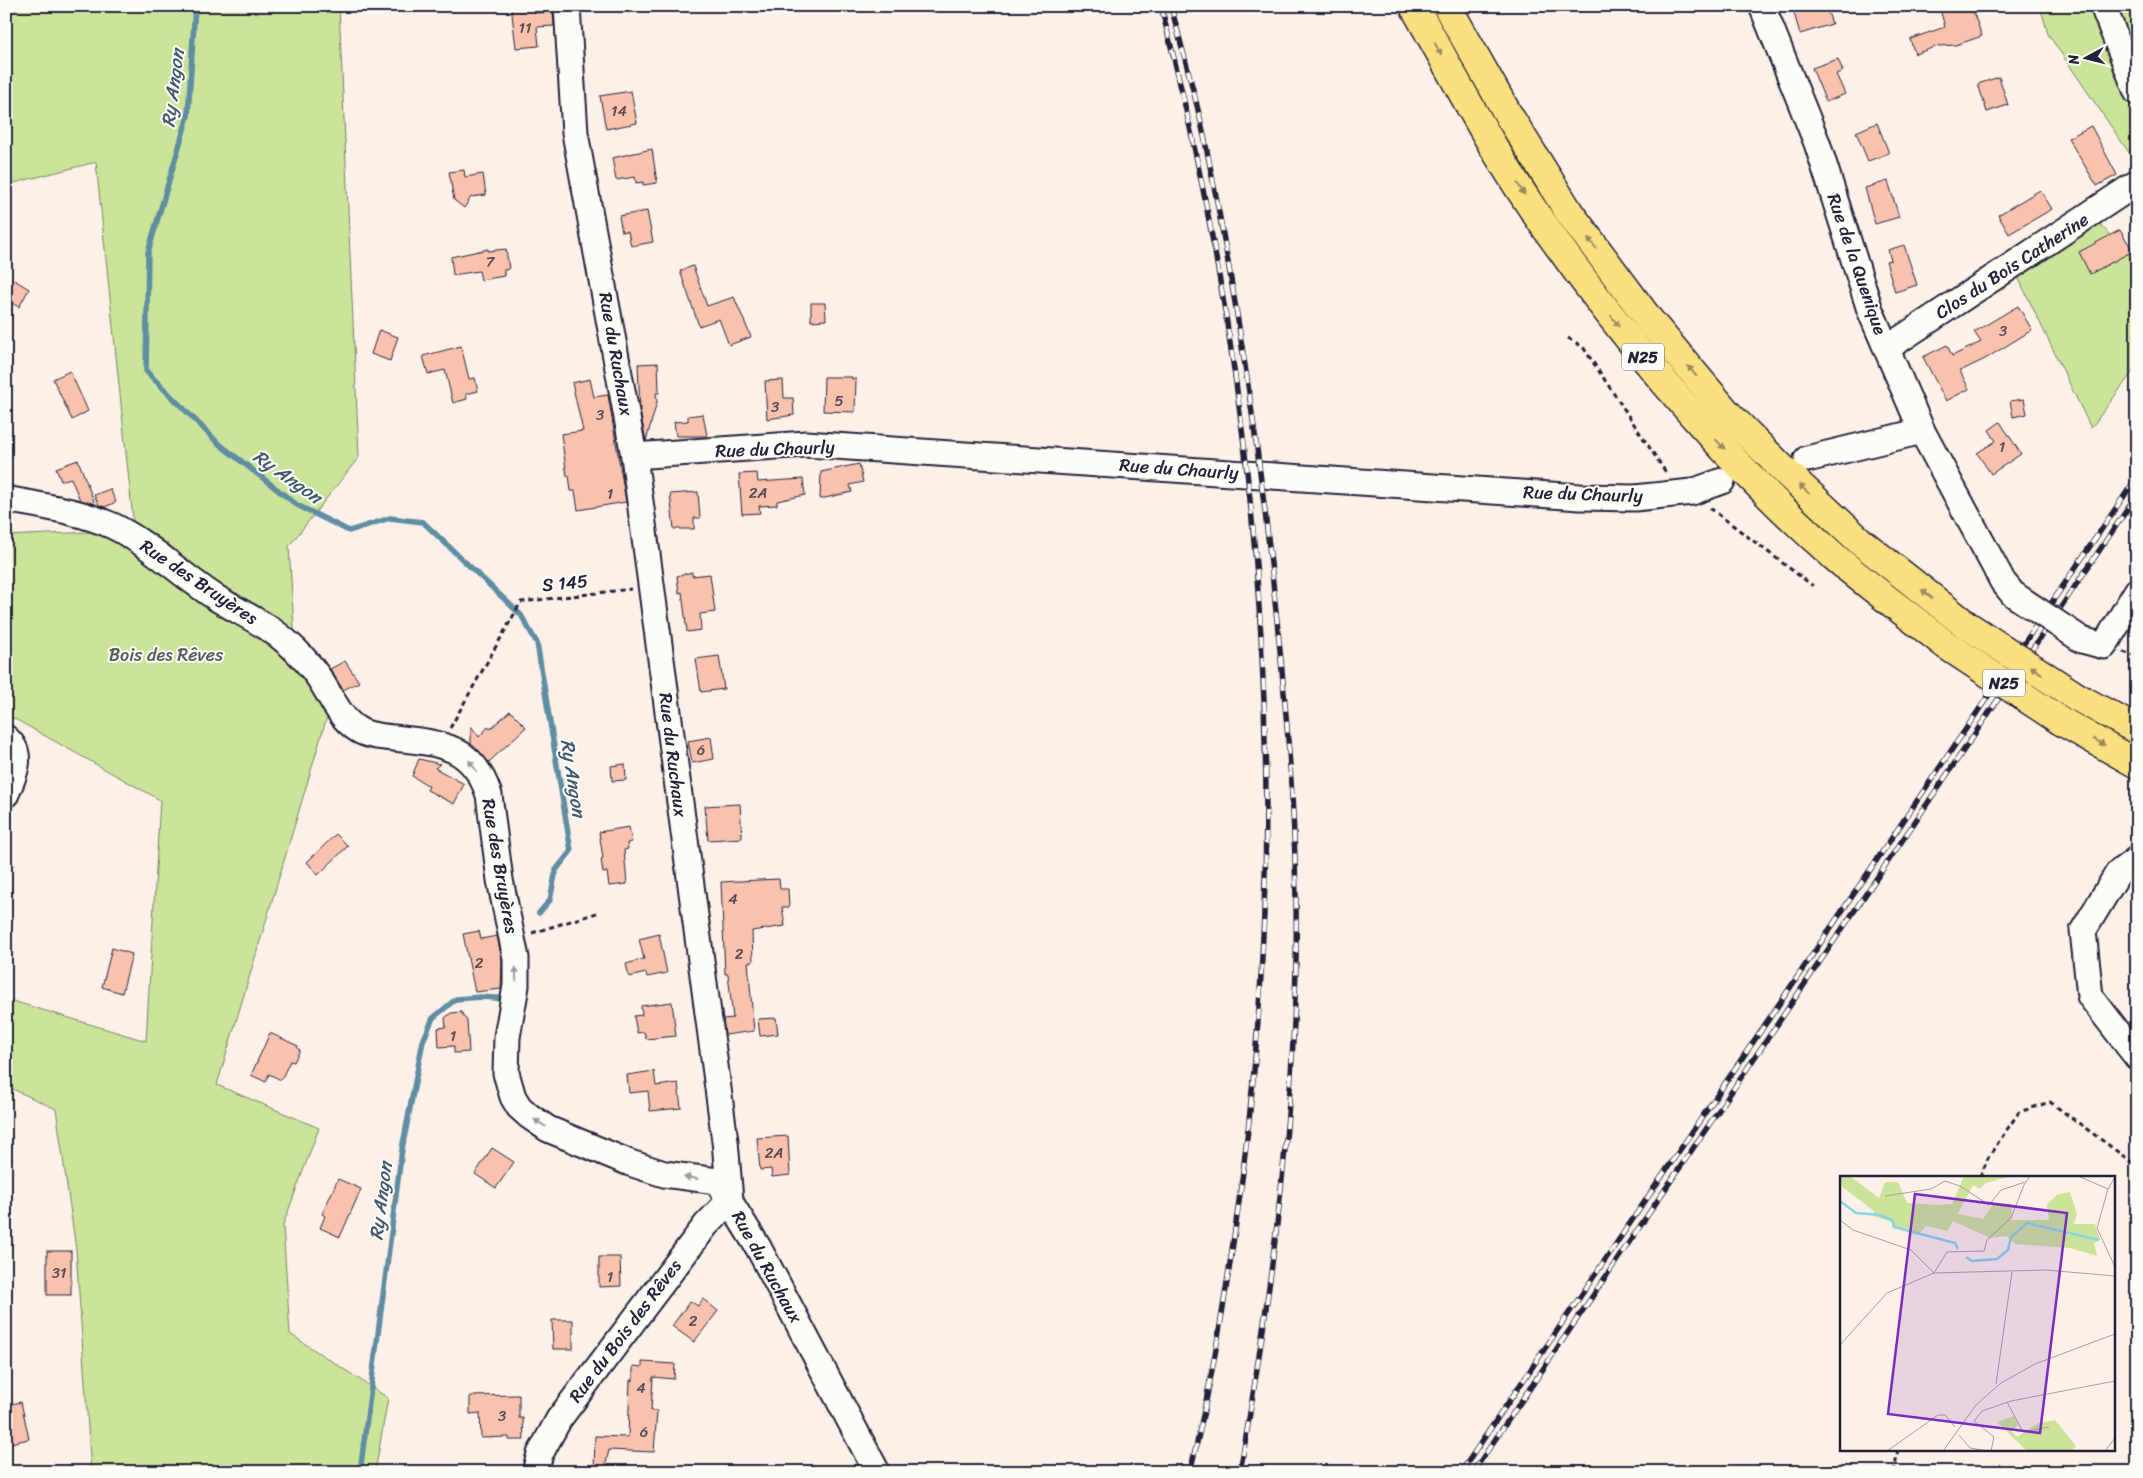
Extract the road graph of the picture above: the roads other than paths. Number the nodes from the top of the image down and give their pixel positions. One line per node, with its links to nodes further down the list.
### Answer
1 (567, 6): 10 (street, Rue du Ruchaux)
2 (1414, 6): 17 (highway, N25, one-way to 17, bridge)
3 (1447, 6): 15 (highway, N25, one-way to 3, bridge)
4 (1762, 6): 8 (street, Rue de la Quenique)
5 (2103, 6): 6 (street)
6 (2137, 92)
7 (2137, 183): 8 (street, Clos du Bois Catherine)
8 (1887, 348): 9 (street, Rue de la Quenique)
9 (1922, 431): 11 (street); 14 (street, Rue de la Quenique, bridge)
10 (634, 456): 12 (street, Rue du Chaurly); 21 (street, Rue du Ruchaux)
11 (1807, 459)
12 (1722, 481)
13 (6, 500): 21 (street, Rue des Bruyères, one-way to 13)
14 (2137, 591)
15 (2137, 730)
16 (6, 738): 18 (street)
17 (2137, 764)
18 (6, 794)
19 (2137, 859): 20 (street)
20 (2137, 1057)
21 (730, 1200): 22 (street, Rue du Bois des Rêves); 23 (street, Rue du Ruchaux)
22 (535, 1472)
23 (877, 1472)

